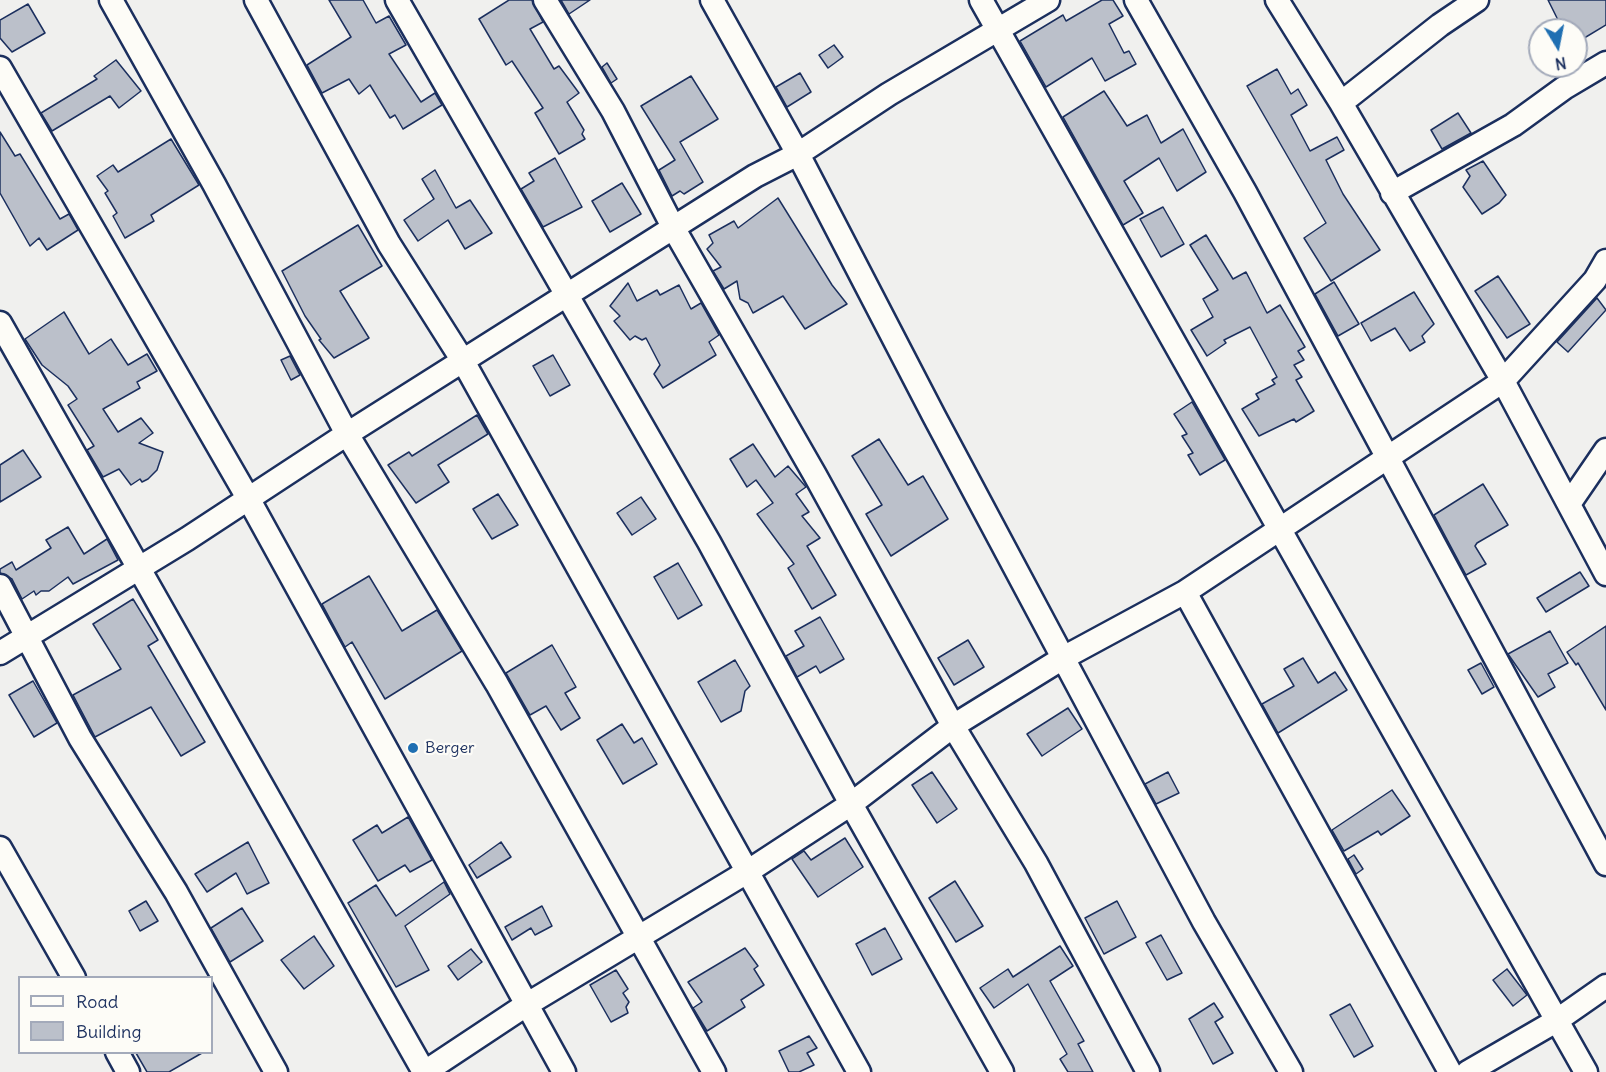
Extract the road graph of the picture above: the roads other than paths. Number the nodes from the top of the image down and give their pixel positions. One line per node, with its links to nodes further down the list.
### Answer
1 (111, 0): 23 (street)
2 (256, 0): 21 (street)
3 (398, 0): 19 (street)
4 (545, 0): 17 (street)
5 (712, 0): 15 (street)
6 (981, 0): 11 (street)
7 (1048, 0): 11 (street)
8 (1136, 0): 25 (street)
9 (1276, 0): 14 (street)
10 (1477, 0): 14 (street)
11 (999, 30): 15 (street); 28 (street)
12 (1606, 63): 16 (street)
13 (0, 68): 26 (street)
14 (1341, 103): 16 (street)
15 (798, 154): 17 (street); 35 (street)
16 (1392, 193): 22 (street)
17 (674, 230): 19 (street); 36 (street)
18 (1606, 261): 22 (street)
19 (568, 296): 21 (street); 37 (street)
20 (0, 323): 29 (street)
21 (463, 362): 23 (street); 40 (street)
22 (1503, 381): 25 (street); 27 (street)
23 (347, 434): 26 (street); 41 (street)
24 (1606, 450): 27 (street)
25 (1388, 458): 28 (street); 39 (street)
26 (248, 498): 29 (street); 44 (street)
27 (1569, 504): 30 (street)
28 (1279, 531): 32 (street); 45 (street)
29 (138, 568): 33 (street); 49 (street)
30 (1606, 574)
31 (0, 586): 33 (street)
32 (1185, 592): 35 (street); 56 (street)
33 (28, 637): 34 (street); 48 (street)
34 (0, 653)
35 (1063, 658): 36 (street); 55 (street)
36 (953, 726): 37 (street); 54 (street)
37 (850, 804): 40 (street); 53 (street)
38 (0, 848): 42 (street)
39 (1606, 864)
40 (747, 872): 41 (street); 52 (street)
41 (639, 937): 44 (street); 51 (street)
42 (73, 976)
43 (1606, 986): 45 (street)
44 (526, 1005): 49 (street); 50 (street)
45 (1556, 1021): 57 (street); 58 (street)
46 (118, 1054): 47 (street)
47 (128, 1072)
48 (276, 1072)
49 (425, 1072)
50 (564, 1072)
51 (714, 1072)
52 (859, 1072)
53 (1002, 1072)
54 (1148, 1072)
55 (1291, 1072)
56 (1450, 1072)
57 (1468, 1072)
58 (1586, 1072)

